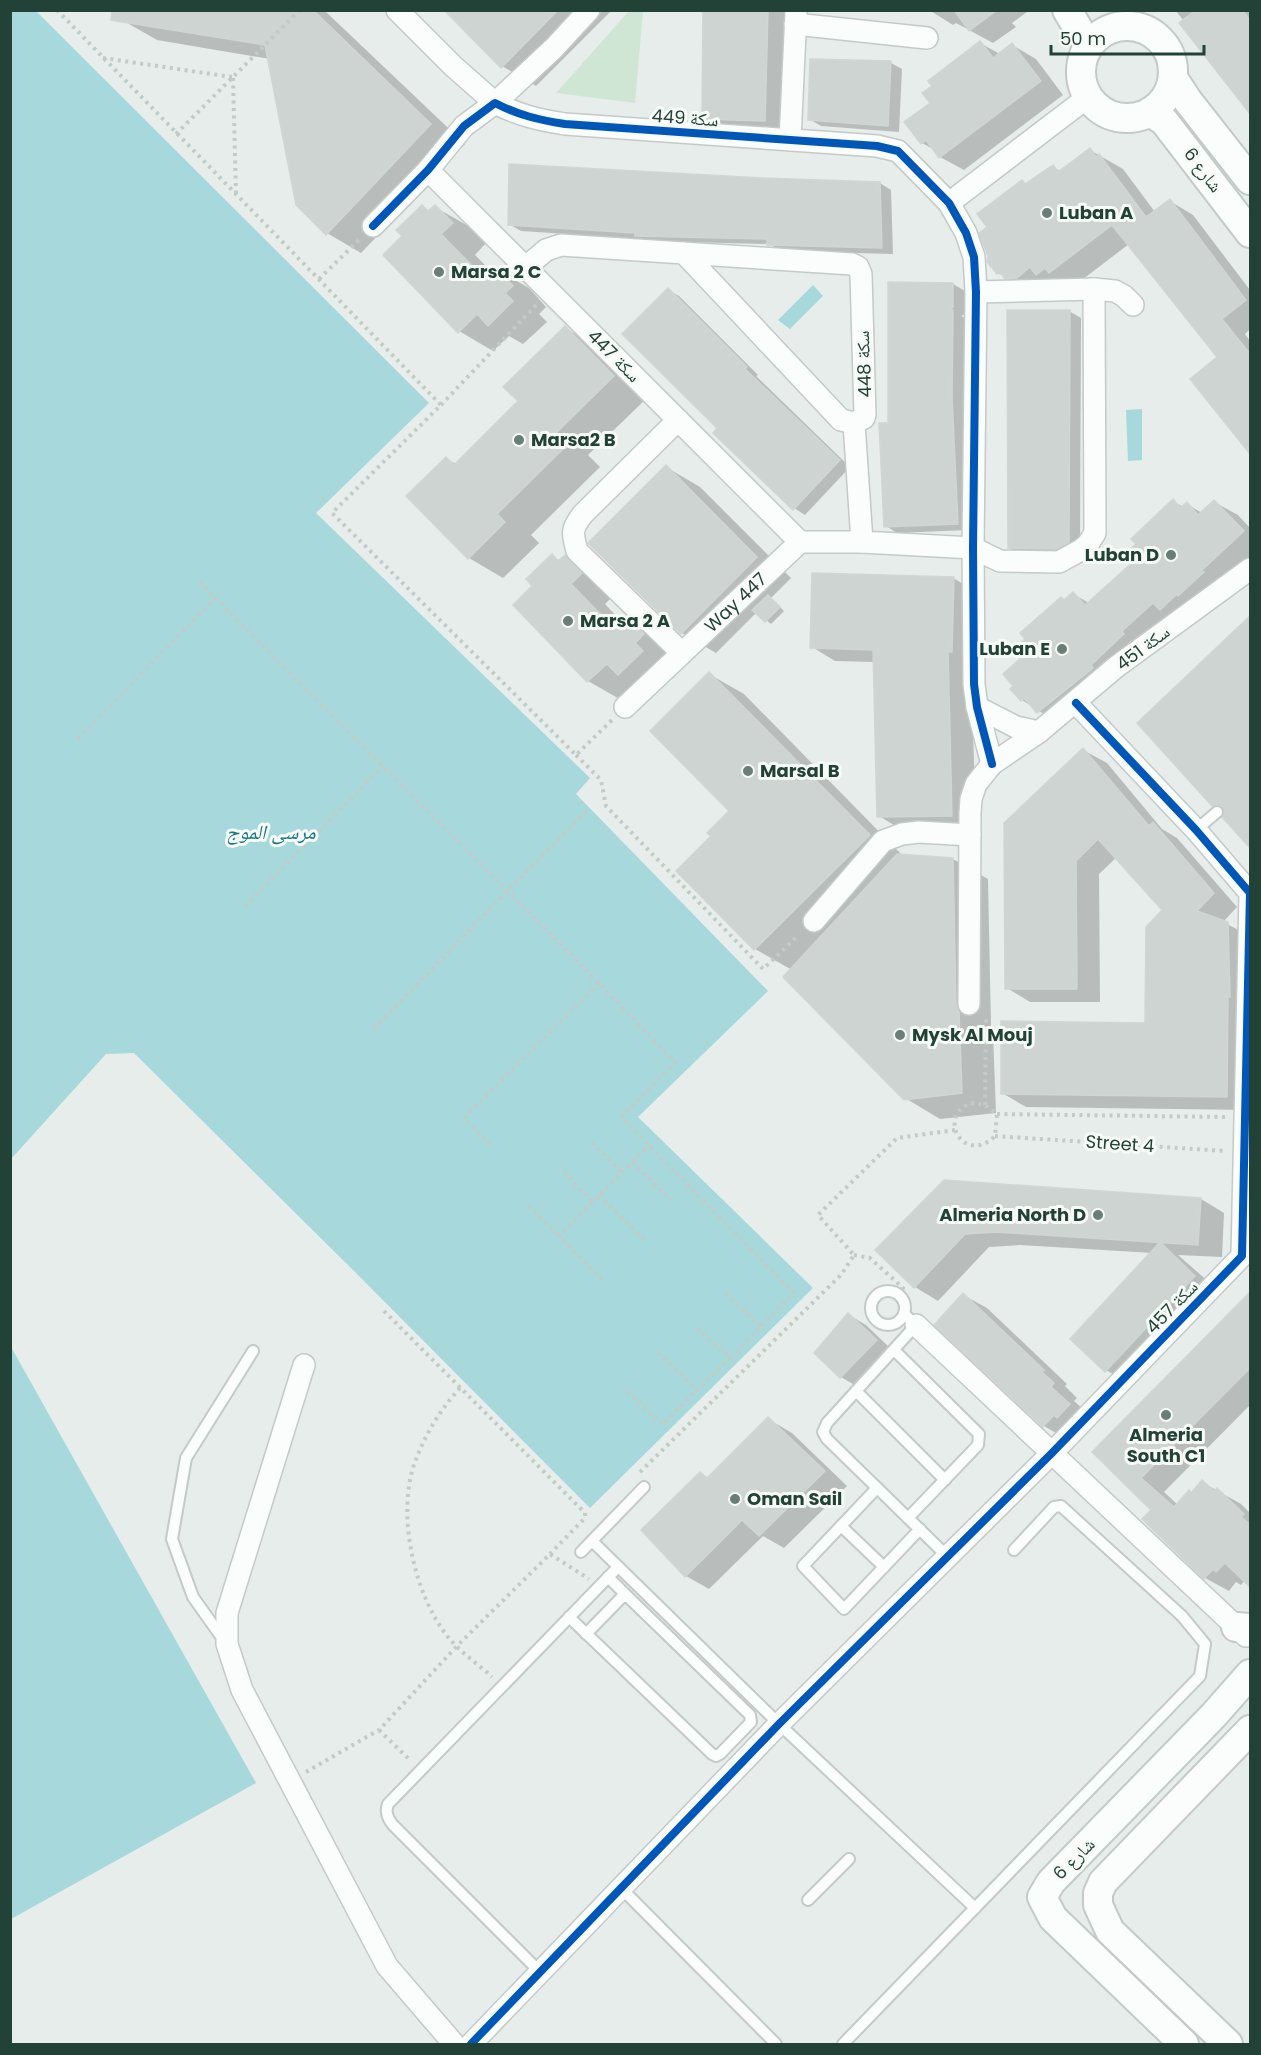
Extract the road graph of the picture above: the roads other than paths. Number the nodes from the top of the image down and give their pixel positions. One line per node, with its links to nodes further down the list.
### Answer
1 (397, 10): 10 (street, سكة 449)
2 (589, 10): 10 (street)
3 (1067, 10): 7 (street)
4 (795, 17): 6 (street); 12 (street)
5 (1118, 18): 7 (street); 8 (street)
6 (927, 38)
7 (1088, 45): 9 (street)
8 (1173, 78): 11 (street); 14 (street, شارع 6)
9 (1088, 97): 11 (street); 15 (street)
10 (495, 103): 12 (street, سكة 449); 13 (street)
11 (1150, 112): 17 (street, شارع 6)
12 (790, 140): 15 (street, سكة 449)
13 (428, 170): 16 (street); 19 (street, سكة 447)
14 (1251, 180)
15 (949, 203): 21 (street, سكة 449)
16 (373, 226)
17 (1251, 233)
18 (684, 253): 19 (street, سكة 448); 24 (street, سكة 448); 24 (street, سكة 448)
19 (526, 267): 23 (street, سكة 447)
20 (1094, 290): 21 (street); 22 (street); 27 (street)
21 (976, 292): 27 (street, سكة 449)
22 (1133, 305)
23 (678, 420): 25 (street, سكة 447); 29 (street)
24 (854, 423): 26 (street)
25 (800, 542): 26 (street); 29 (street, Way 447)
26 (862, 542): 27 (street)
27 (973, 548): 32 (street, سكة 449)
28 (1251, 569): 30 (street, سكة 451)
29 (682, 653): 31 (street, Way 447)
30 (1076, 703): 33 (street, سكة 451); 36 (street, سكة 457)
31 (625, 707)
32 (977, 707): 33 (street); 34 (street, سكة 449)
33 (1039, 732): 34 (street, سكة 451)
34 (992, 764): 37 (street)
35 (1217, 812): 36 (lane)
36 (1196, 830): 39 (street, سكة 457)
37 (970, 835): 38 (street); 40 (street)
38 (814, 921)
39 (1250, 928): 41 (street, سكة 457)
40 (969, 1004)
41 (1248, 1118): 42 (street, سكة 457)
42 (1247, 1152): 48 (street, سكة 457)
43 (910, 1320): 43 (lane); 44 (lane); 48 (street)
44 (894, 1350): 47 (lane); 49 (lane)
45 (253, 1351): 66 (lane)
46 (304, 1365): 66 (street)
47 (855, 1391): 49 (lane); 51 (lane)
48 (1052, 1453): 58 (street, سكة 457); 64 (street)
49 (945, 1480): 52 (lane)
50 (644, 1487): 55 (lane)
51 (877, 1488): 52 (lane); 53 (lane)
52 (908, 1518): 54 (lane)
53 (841, 1526): 60 (lane); 60 (lane)
54 (920, 1529): 58 (lane); 60 (lane)
55 (592, 1541): 57 (lane); 59 (lane)
56 (1014, 1550): 73 (lane)
57 (581, 1552)
58 (947, 1556): 68 (street, سكة 457)
59 (618, 1567): 61 (lane); 68 (lane)
60 (884, 1567)
61 (608, 1577): 62 (lane); 63 (lane)
62 (628, 1597): 65 (lane); 65 (lane)
63 (569, 1617): 65 (lane); 74 (lane)
64 (1246, 1632)
65 (586, 1634)
66 (227, 1644): 75 (street)
67 (1251, 1674): 79 (street, شارع 6)
68 (779, 1724): 71 (street, سكة 457); 73 (lane)
69 (1251, 1730): 80 (street, شارع 6)
70 (849, 1859): 72 (lane)
71 (621, 1888): 74 (street, سكة 457); 77 (lane)
72 (808, 1900)
73 (975, 1908): 78 (lane)
74 (540, 1972): 76 (street, سكة 457)
75 (454, 2044)
76 (471, 2044)
77 (776, 2044)
78 (843, 2044)
79 (1184, 2044)
80 (1228, 2044)

